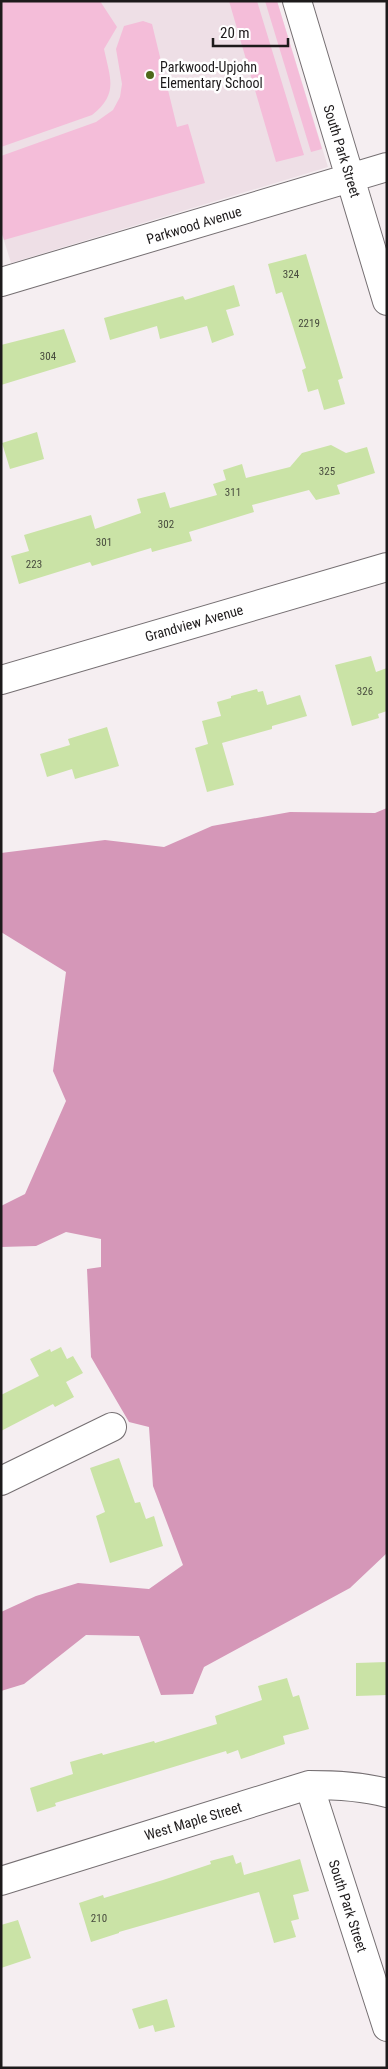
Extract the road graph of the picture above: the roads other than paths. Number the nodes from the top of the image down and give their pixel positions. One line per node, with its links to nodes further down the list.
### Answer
1 (297, 1): 3 (street, South Park Street)
2 (387, 167): 3 (street, Parkwood Avenue)
3 (349, 178): 4 (street, Parkwood Avenue); 5 (street, South Park Street)
4 (1, 282)
5 (387, 301)
6 (387, 567): 7 (street, Grandview Avenue)
7 (1, 680)
8 (112, 1427): 9 (street)
9 (1, 1481)
10 (309, 1785): 11 (street, West Maple Street); 12 (street, West Maple Street); 13 (street, South Park Street)
11 (387, 1793)
12 (1, 1881)
13 (387, 2027)

